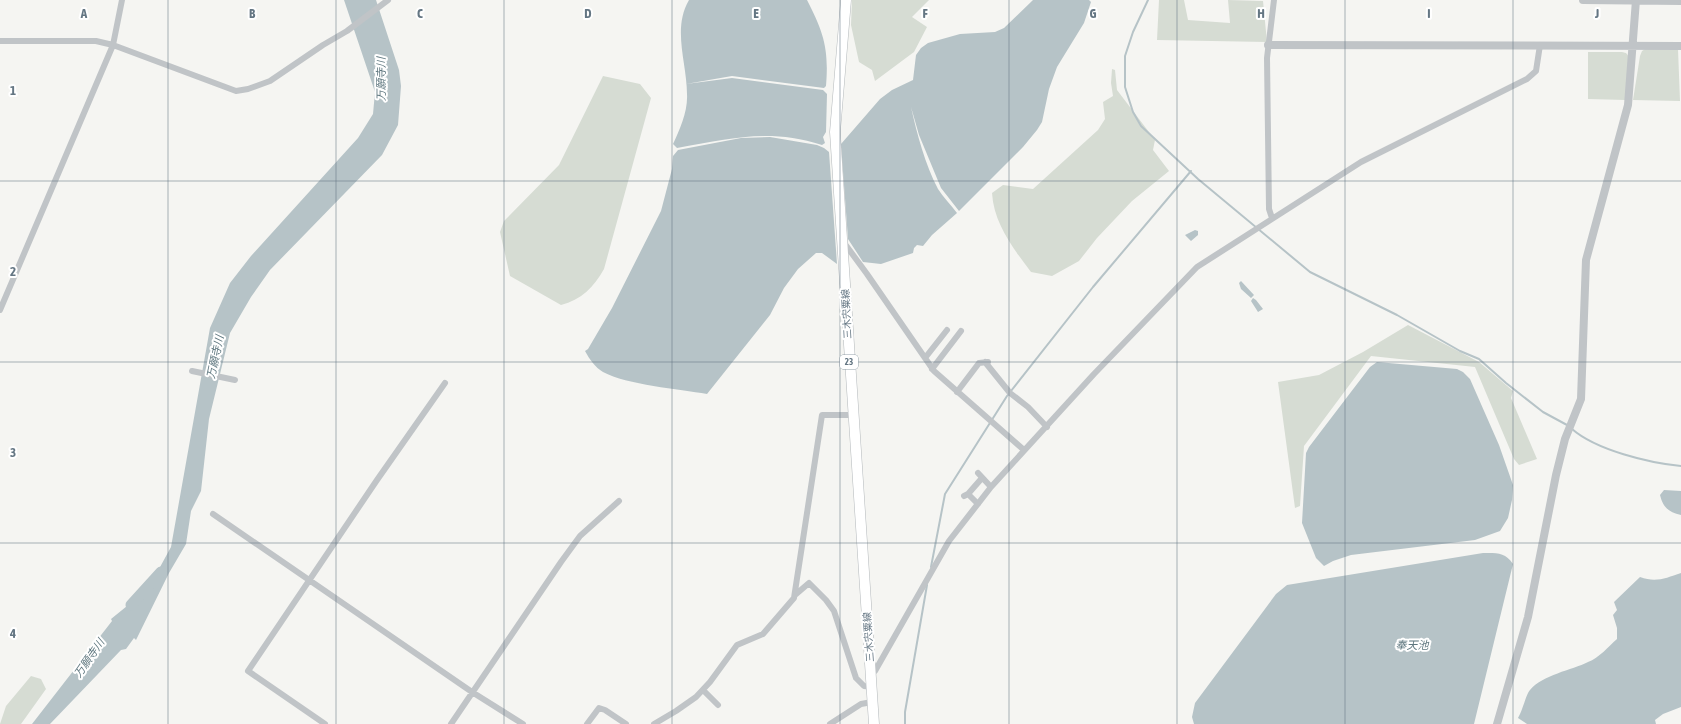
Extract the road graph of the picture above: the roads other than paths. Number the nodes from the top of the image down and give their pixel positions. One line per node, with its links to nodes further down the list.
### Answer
1 (122, 0): 9 (street)
2 (846, 0): 15 (main road, 三木宍粟線 / 23)
3 (1274, 0): 10 (street)
4 (1582, 0): 5 (street)
5 (1636, 0): 6 (street); 12 (street)
6 (1681, 1)
7 (386, 2): 9 (street)
8 (0, 41): 9 (street)
9 (113, 45): 16 (street)
10 (1268, 45): 11 (street); 14 (street)
11 (1540, 45): 12 (street); 14 (street)
12 (1633, 46): 13 (street); 48 (street)
13 (1681, 46)
14 (1272, 218): 26 (street)
15 (841, 240): 19 (street); 25 (main road, 三木宍粟線 / 23)
16 (0, 310)
17 (946, 330): 19 (street)
18 (961, 331): 20 (street)
19 (925, 358): 20 (street)
20 (932, 369): 24 (street)
21 (192, 371): 22 (street)
22 (232, 379)
23 (445, 384): 32 (street)
24 (957, 392): 26 (street); 27 (street)
25 (853, 415): 33 (street); 34 (main road, 三木宍粟線 / 23)
26 (1047, 427): 27 (street)
27 (1024, 450): 28 (street)
28 (991, 487): 30 (street); 30 (street)
29 (619, 501): 37 (street)
30 (978, 504): 34 (street)
31 (213, 514): 32 (street)
32 (311, 580): 37 (street); 40 (street)
33 (795, 595): 35 (street); 36 (street)
34 (871, 672): 35 (main road, 三木宍粟線 / 23)
35 (872, 687): 38 (main road, 三木宍粟線 / 23)
36 (703, 690): 39 (street); 45 (street)
37 (472, 692): 41 (street); 42 (street)
38 (872, 702): 46 (street); 47 (main road, 三木宍粟線 / 23)
39 (718, 705)
40 (325, 724)
41 (451, 724)
42 (523, 724)
43 (588, 724): 44 (street)
44 (626, 724)
45 (654, 724)
46 (830, 724)
47 (874, 724)
48 (1497, 724)

